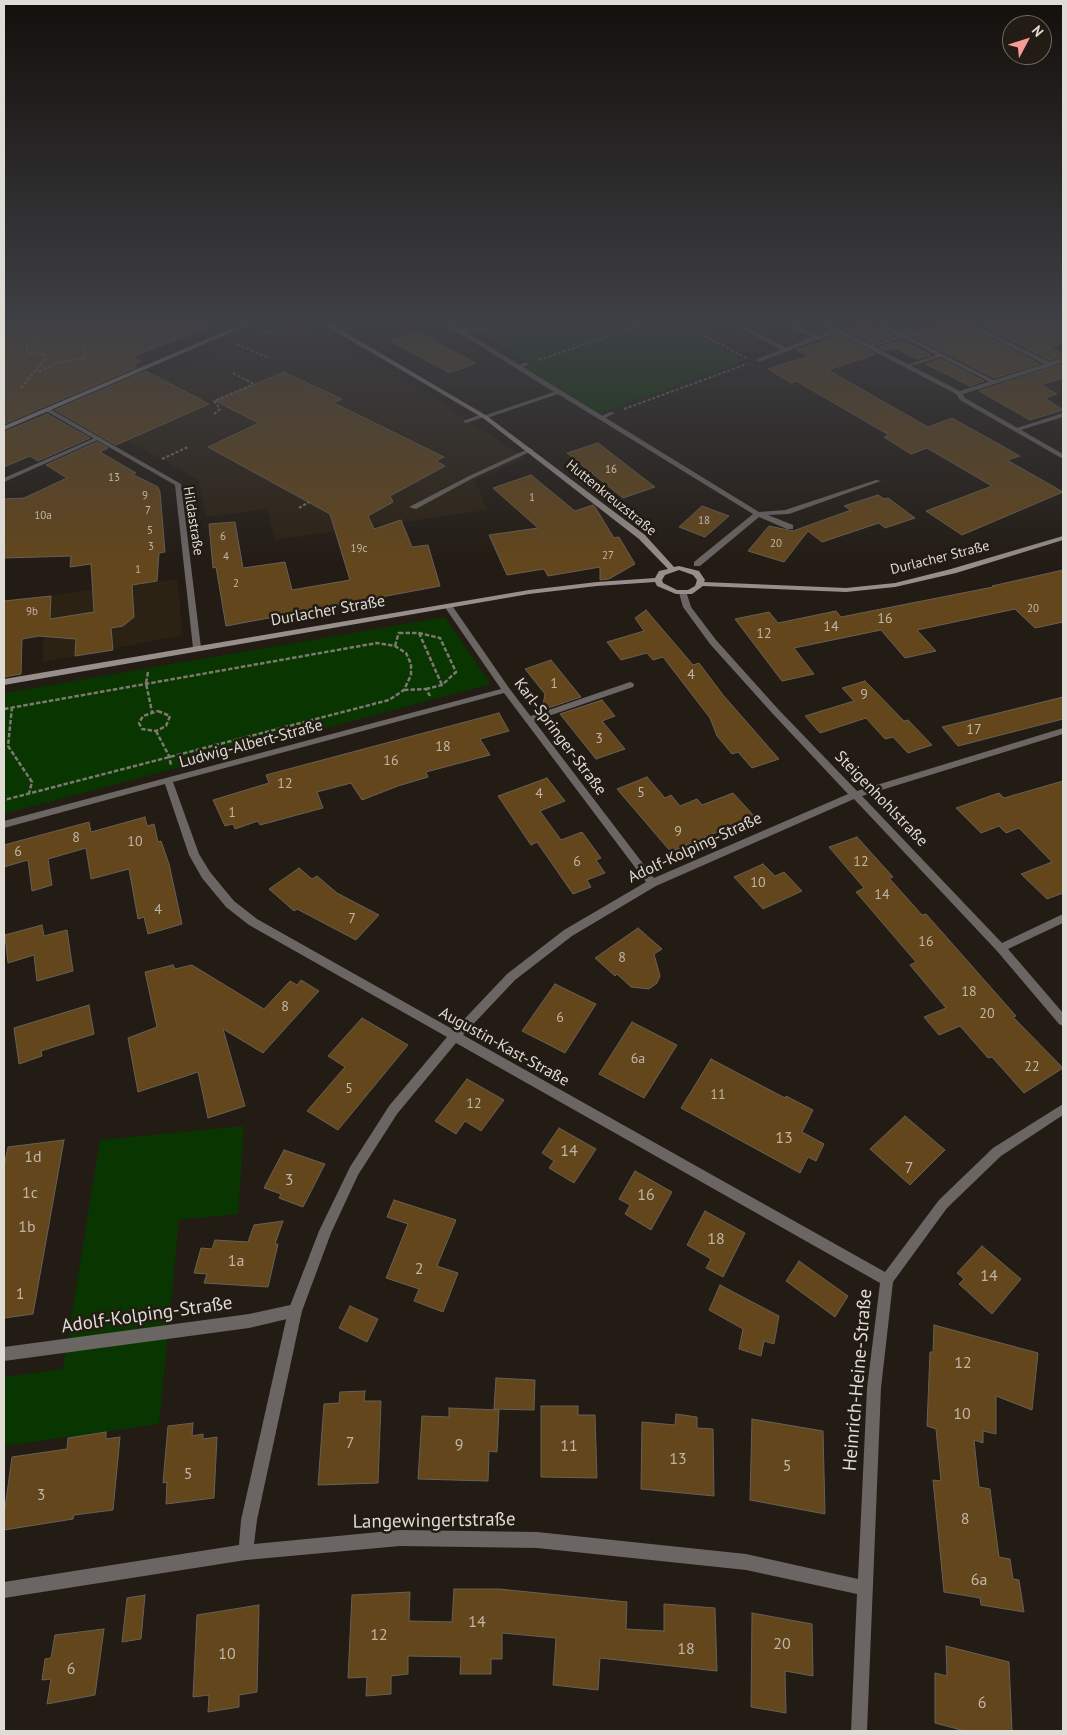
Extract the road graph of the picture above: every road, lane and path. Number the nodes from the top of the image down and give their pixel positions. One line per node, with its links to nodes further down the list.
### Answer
1 (60, 405): 8 (main road)
2 (217, 405): 10 (path)
3 (464, 405): 12 (main road, Huttenkreuzstraße)
4 (520, 405): 12 (street)
5 (582, 405): 13 (street)
6 (634, 405): 9 (path)
7 (973, 405): 16 (street)
8 (48, 410): 15 (main road); 17 (street, Hildastraße)
9 (612, 413): 13 (street)
10 (214, 414)
11 (1063, 415): 16 (street)
12 (484, 417): 14 (street); 19 (main road, Huttenkreuzstraße)
13 (603, 417): 27 (street)
14 (466, 421)
15 (4, 428)
16 (1017, 429): 20 (street)
17 (98, 438): 22 (street); 40 (street, Hildastraße)
18 (188, 447): 21 (path)
19 (530, 450): 25 (street); 31 (main road, Huttenkreuzstraße)
20 (1063, 457)
21 (165, 458)
22 (4, 480)
23 (878, 481): 27 (street)
24 (309, 502): 26 (path)
25 (413, 507)
26 (299, 508)
27 (758, 514): 28 (street); 30 (street)
28 (790, 527)
29 (1063, 538): 33 (main road, Durlacher Straße)
30 (697, 564)
31 (672, 569): 32 (main road); 33 (main road)
32 (658, 580): 34 (main road); 35 (main road, Durlacher Straße)
33 (701, 584): 34 (main road, Durlacher Straße)
34 (683, 593): 60 (street, Steigenhohlstraße)
35 (448, 606): 40 (main road, Durlacher Straße); 48 (street, Karl-Springer-Straße)
36 (399, 628): 37 (path)
37 (399, 633): 38 (path); 39 (path)
38 (419, 633): 44 (path); 44 (path)
39 (395, 646): 43 (path); 47 (path)
40 (197, 648): 41 (main road, Durlacher Straße)
41 (149, 657): 42 (main road, Durlacher Straße); 43 (path)
42 (4, 682)
43 (146, 683): 49 (path); 52 (path)
44 (442, 685): 46 (path)
45 (630, 685): 53 (street)
46 (426, 689): 47 (path); 51 (path)
47 (404, 690): 56 (path)
48 (506, 690): 51 (street, Ludwig-Albert-Straße); 53 (street, Karl-Springer-Straße)
49 (12, 707): 50 (path); 59 (path)
50 (4, 709)
51 (437, 709): 58 (street, Ludwig-Albert-Straße)
52 (152, 712): 54 (path); 54 (path)
53 (528, 720): 63 (street, Karl-Springer-Straße)
54 (156, 731): 56 (path)
55 (1063, 731): 60 (street, Adolf-Kolping-Straße)
56 (169, 756): 57 (path); 59 (path)
57 (171, 764)
58 (168, 781): 62 (street, Ludwig-Albert-Straße); 67 (street, Augustin-Kast-Straße)
59 (29, 793): 61 (path)
60 (857, 794): 63 (street, Adolf-Kolping-Straße); 65 (street, Steigenhohlstraße)
61 (4, 800)
62 (4, 824)
63 (652, 883): 67 (street, Adolf-Kolping-Straße)
64 (1063, 918): 65 (street)
65 (1001, 948): 66 (street, Steigenhohlstraße)
66 (1063, 1021)
67 (454, 1038): 69 (street, Augustin-Kast-Straße); 70 (street, Adolf-Kolping-Straße)
68 (1063, 1109): 69 (street, Heinrich-Heine-Straße)
69 (887, 1280): 73 (street, Heinrich-Heine-Straße)
70 (295, 1311): 71 (street, Adolf-Kolping-Straße); 72 (street, Adolf-Kolping-Straße)
71 (4, 1354)
72 (246, 1552): 73 (street, Langewingertstraße); 74 (street, Langewingertstraße)
73 (865, 1588): 75 (street, Heinrich-Heine-Straße)
74 (4, 1590)
75 (859, 1731)

